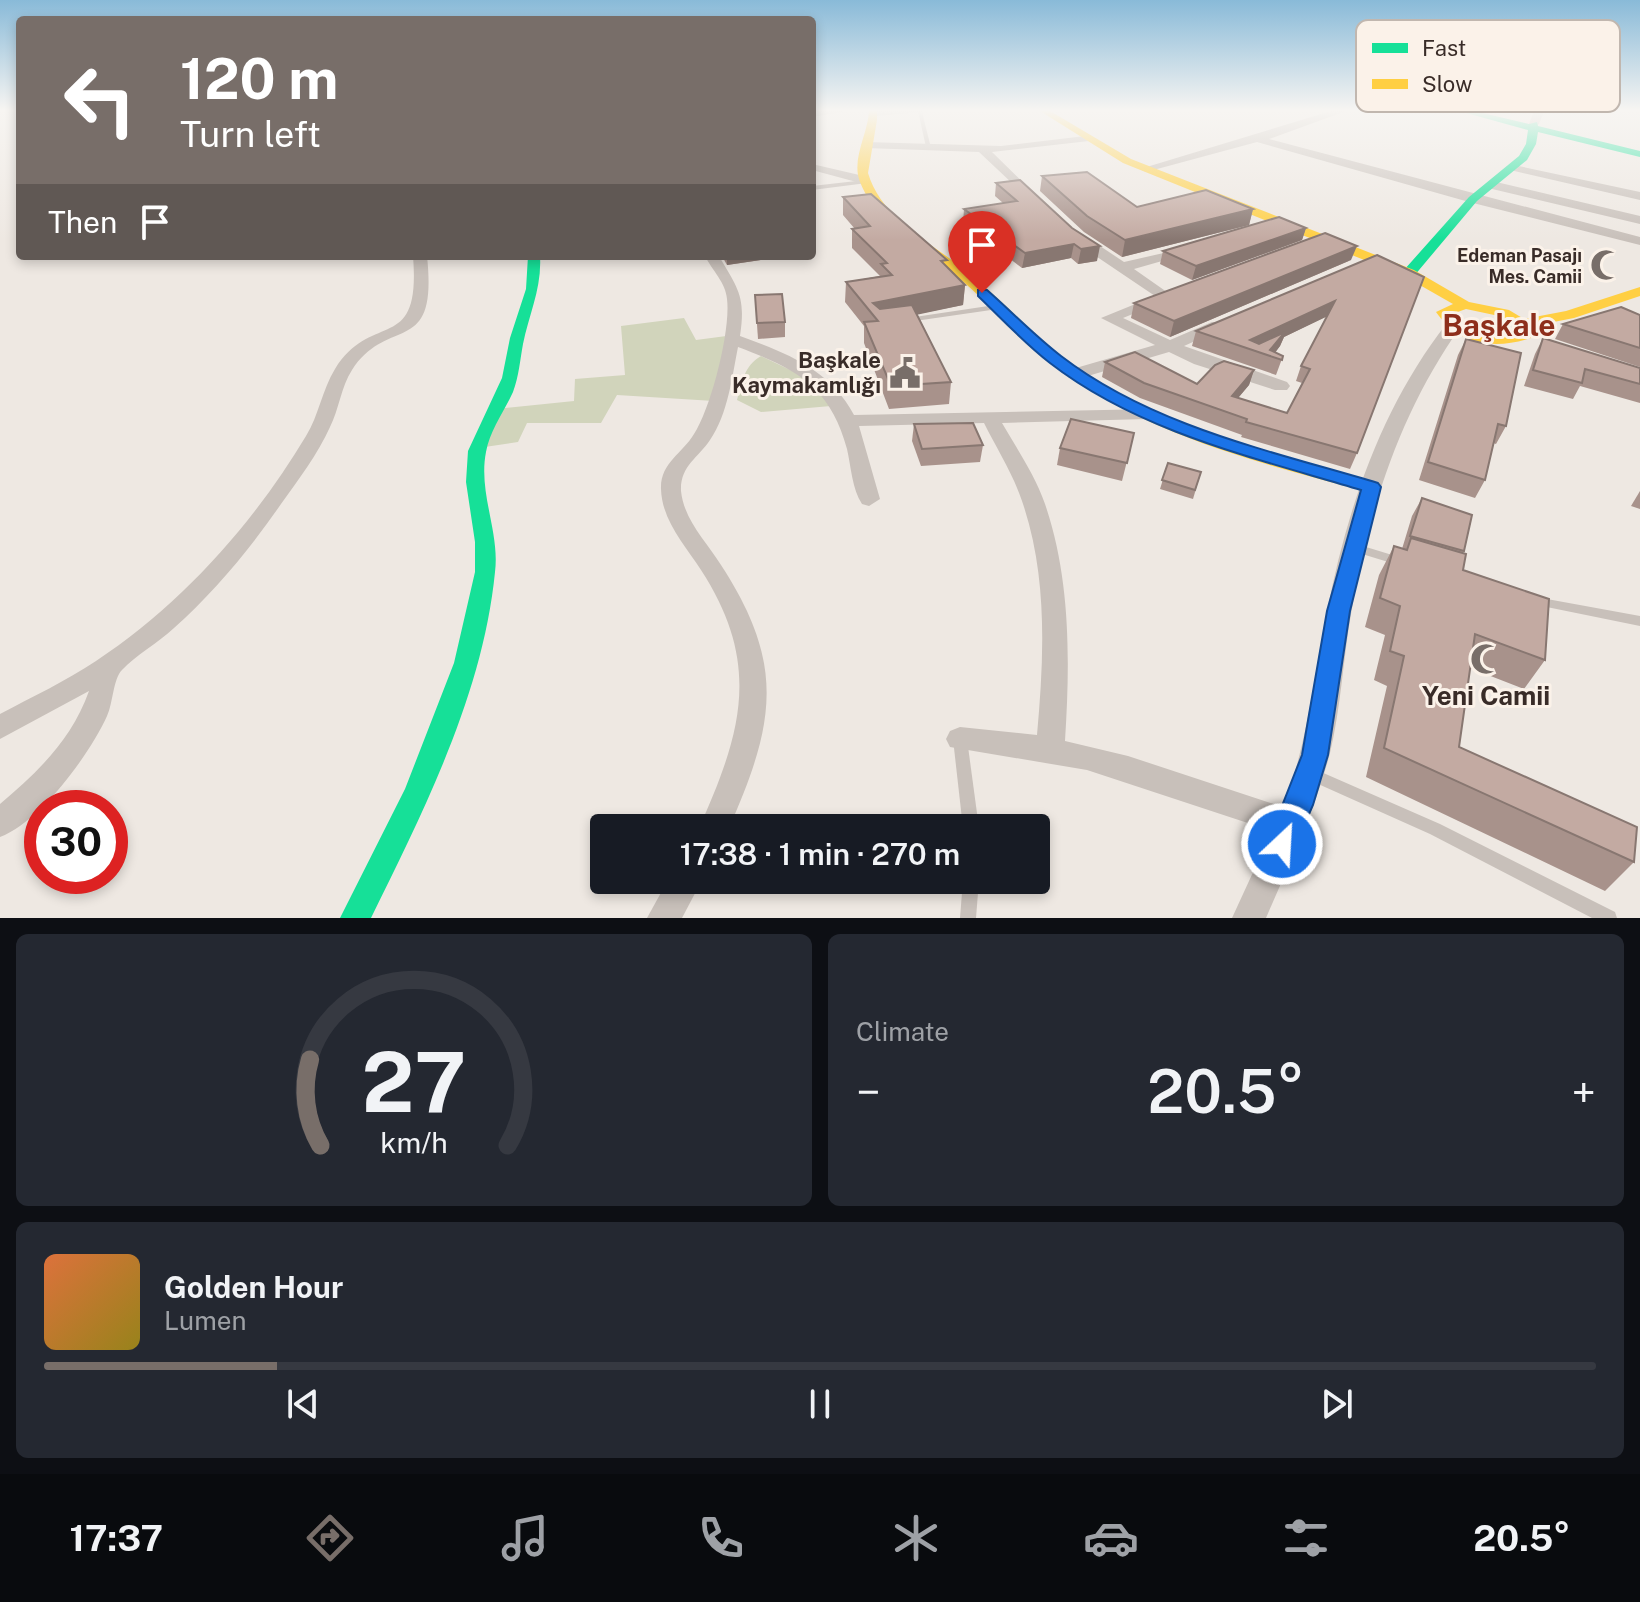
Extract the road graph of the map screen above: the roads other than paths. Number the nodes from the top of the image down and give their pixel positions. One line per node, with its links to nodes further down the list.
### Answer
1 (864, 154): 10 (street)
2 (988, 154): 15 (street)
3 (1115, 154): 9 (street)
4 (1203, 154): 9 (street)
5 (1312, 154): 14 (street)
6 (1526, 154): 8 (street)
7 (816, 168): 10 (street)
8 (1514, 168): 11 (street); 13 (street)
9 (1146, 169): 17 (street)
10 (865, 181): 12 (lane); 33 (street)
11 (1492, 185): 14 (street); 16 (street)
12 (816, 187)
13 (1640, 196)
14 (1474, 198): 21 (street); 30 (street)
15 (1045, 210)
16 (1640, 220)
17 (1281, 223): 19 (street); 20 (street)
18 (1069, 230): 28 (street)
19 (1254, 231)
20 (1325, 240): 23 (street); 24 (street)
21 (1640, 241)
22 (1198, 246): 28 (street)
23 (1301, 249)
24 (1373, 259): 29 (street); 30 (street)
25 (421, 260): 52 (street)
26 (534, 260): 64 (street)
27 (714, 260): 39 (street)
28 (1120, 268): 40 (street)
29 (1345, 271)
30 (1409, 273): 34 (street)
31 (1640, 291): 32 (street)
32 (1598, 306): 35 (street); 38 (street)
33 (997, 307): 37 (lane); 41 (street)
34 (1459, 316): 38 (street); 38 (street); 46 (street)
35 (1626, 319)
36 (1227, 321): 40 (street)
37 (893, 322)
38 (1526, 335)
39 (732, 339): 45 (street); 57 (street)
40 (1168, 347): 41 (street); 42 (street)
41 (1075, 374): 43 (street)
42 (1281, 386)
43 (1147, 413): 44 (street); 46 (street)
44 (990, 417): 45 (street); 55 (street)
45 (850, 421): 47 (street)
46 (1372, 487): 48 (street)
47 (869, 499)
48 (1353, 547): 49 (lane); 56 (street)
49 (1412, 565)
50 (1516, 596): 51 (lane)
51 (1640, 621)
52 (107, 667): 53 (street); 59 (street)
53 (0, 727)
54 (960, 739): 55 (street); 58 (lane)
55 (1050, 748): 60 (street)
56 (1309, 773): 60 (street); 63 (lane)
57 (720, 814)
58 (969, 814)
59 (0, 823)
60 (1291, 824): 67 (street)
61 (678, 894): 65 (street)
62 (970, 894): 66 (lane)
63 (1591, 913): 68 (lane)
64 (355, 918)
65 (664, 918)
66 (968, 918)
67 (1249, 918)
68 (1609, 918)

